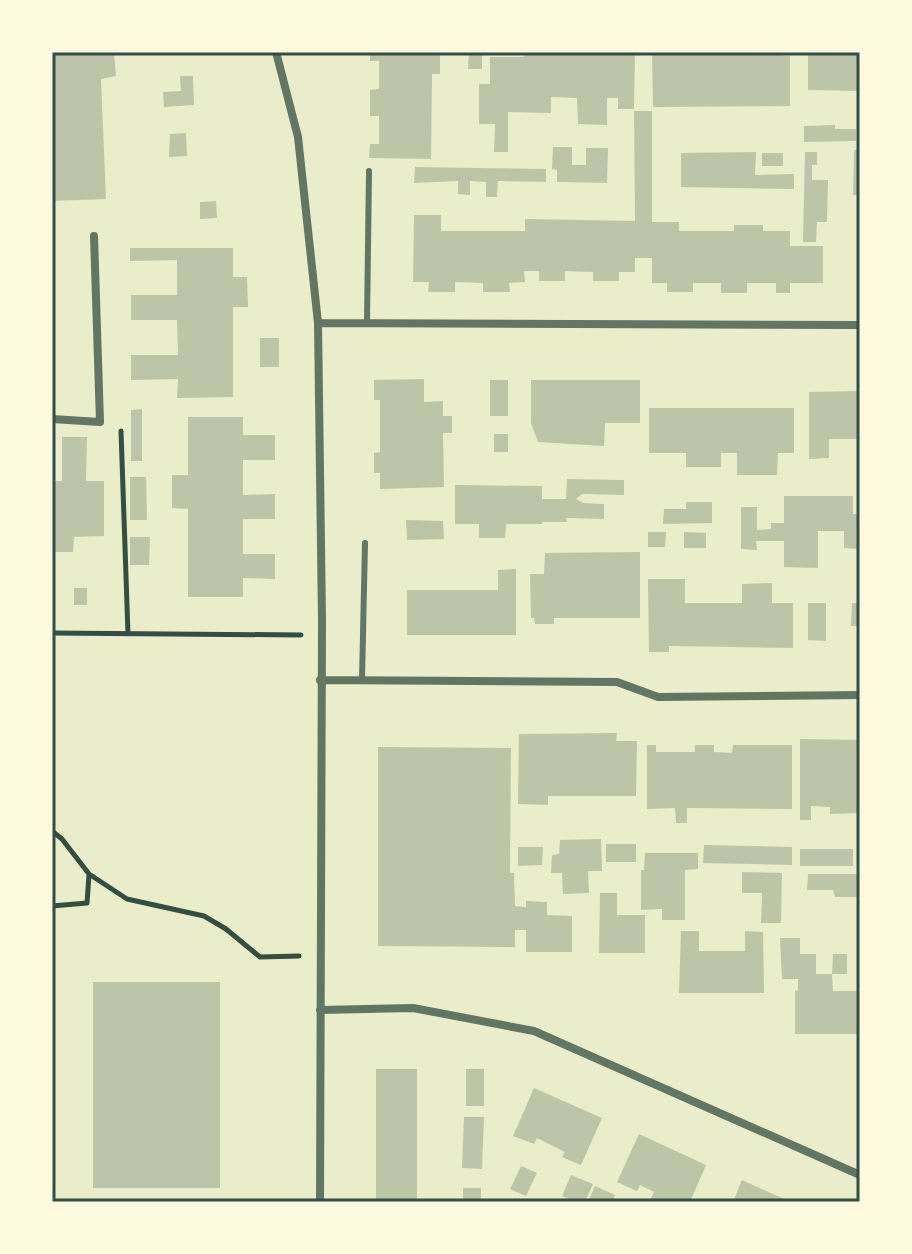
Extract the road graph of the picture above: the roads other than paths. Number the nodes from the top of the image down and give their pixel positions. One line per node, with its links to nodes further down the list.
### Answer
1 (276, 52): 4 (street)
2 (369, 171): 5 (lane)
3 (94, 236): 7 (street)
4 (318, 323): 5 (street); 9 (street)
5 (367, 323): 6 (street)
6 (860, 325)
7 (52, 419)
8 (365, 543): 10 (lane)
9 (320, 680): 10 (street); 12 (street)
10 (362, 680): 11 (street)
11 (860, 695)
12 (320, 1010): 13 (street); 14 (street)
13 (860, 1175)
14 (320, 1202)

